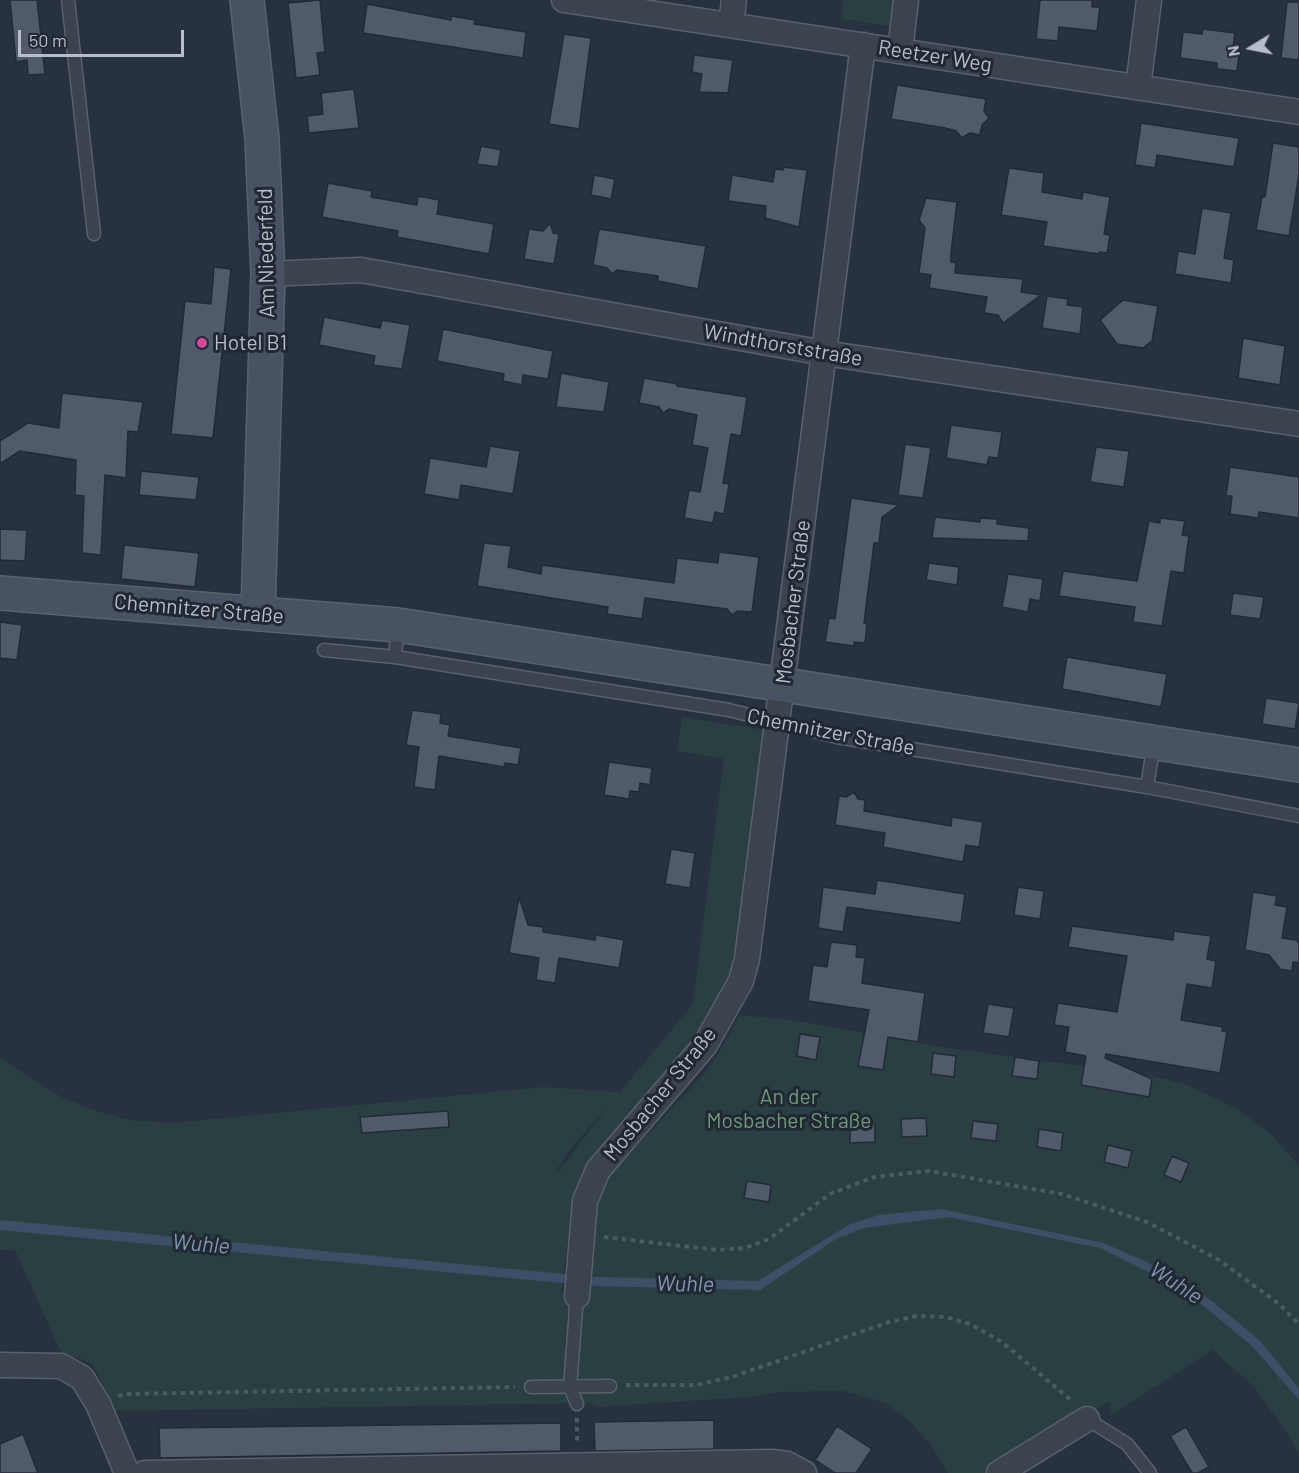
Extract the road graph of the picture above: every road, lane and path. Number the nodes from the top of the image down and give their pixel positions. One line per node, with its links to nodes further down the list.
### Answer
1 (68, 0): 12 (lane)
2 (247, 0): 13 (main road, Am Niederfeld)
3 (564, 0): 7 (street, Reetzer Weg)
4 (734, 0): 7 (street)
5 (906, 0): 9 (street)
6 (1149, 0): 10 (street)
7 (731, 25): 8 (street, Reetzer Weg)
8 (863, 45): 9 (street, Reetzer Weg); 14 (street, Mosbacher Straße)
9 (900, 51): 10 (street, Reetzer Weg)
10 (1138, 87): 11 (street, Reetzer Weg)
11 (1299, 112)
12 (94, 234)
13 (268, 274): 14 (street, Windthorststraße); 17 (main road, Am Niederfeld)
14 (824, 353): 15 (street, Windthorststraße); 21 (street, Mosbacher Straße)
15 (1299, 424)
16 (0, 593): 17 (main road, Chemnitzer Straße)
17 (258, 614): 18 (main road, Chemnitzer Straße)
18 (398, 625): 20 (lane); 21 (main road, Chemnitzer Straße)
19 (324, 650): 20 (lane, Chemnitzer Straße)
20 (395, 657): 22 (lane, Chemnitzer Straße)
21 (783, 685): 22 (street, Mosbacher Straße); 23 (main road, Chemnitzer Straße)
22 (777, 723): 25 (lane, Chemnitzer Straße); 27 (street, Mosbacher Straße)
23 (1155, 742): 24 (main road, Chemnitzer Straße); 25 (lane)
24 (1299, 765)
25 (1147, 787): 26 (lane, Chemnitzer Straße)
26 (1299, 816)
27 (581, 1243): 28 (street, Mosbacher Straße); 29 (path)
28 (577, 1296): 33 (lane)
29 (1299, 1324)
30 (0, 1365): 34 (street)
31 (610, 1386): 33 (lane); 36 (path)
32 (531, 1387): 33 (lane); 34 (path)
33 (570, 1387): 35 (lane)
34 (98, 1404): 38 (street)
35 (577, 1404): 37 (path)
36 (1087, 1419): 41 (street); 42 (lane)
37 (578, 1460): 39 (street); 40 (street)
38 (127, 1473)
39 (145, 1473)
40 (804, 1473)
41 (999, 1473)
42 (1150, 1473)

